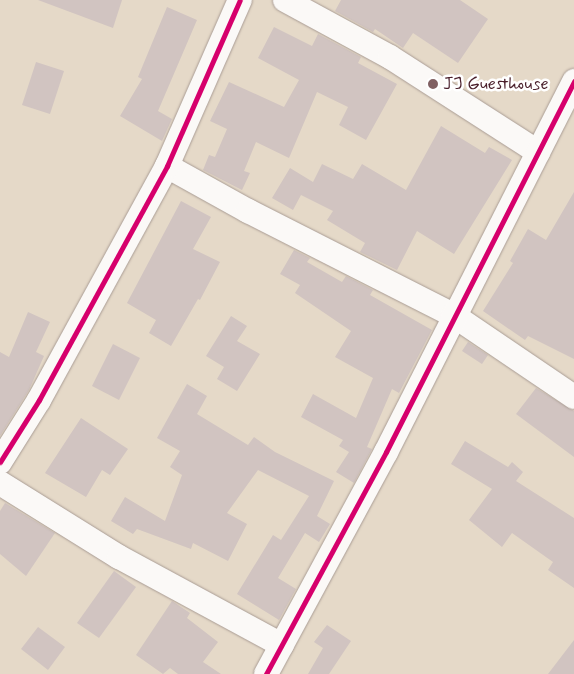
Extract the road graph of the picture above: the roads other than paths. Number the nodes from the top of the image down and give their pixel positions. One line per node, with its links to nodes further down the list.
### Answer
1 (240, 0): 5 (street)
2 (285, 0): 4 (street)
3 (574, 81): 4 (street)
4 (538, 152): 6 (street)
5 (167, 166): 6 (street); 8 (street)
6 (454, 315): 7 (street); 10 (street)
7 (574, 397)
8 (0, 462)
9 (0, 483): 10 (street)
10 (282, 645): 11 (street)
11 (266, 674)

